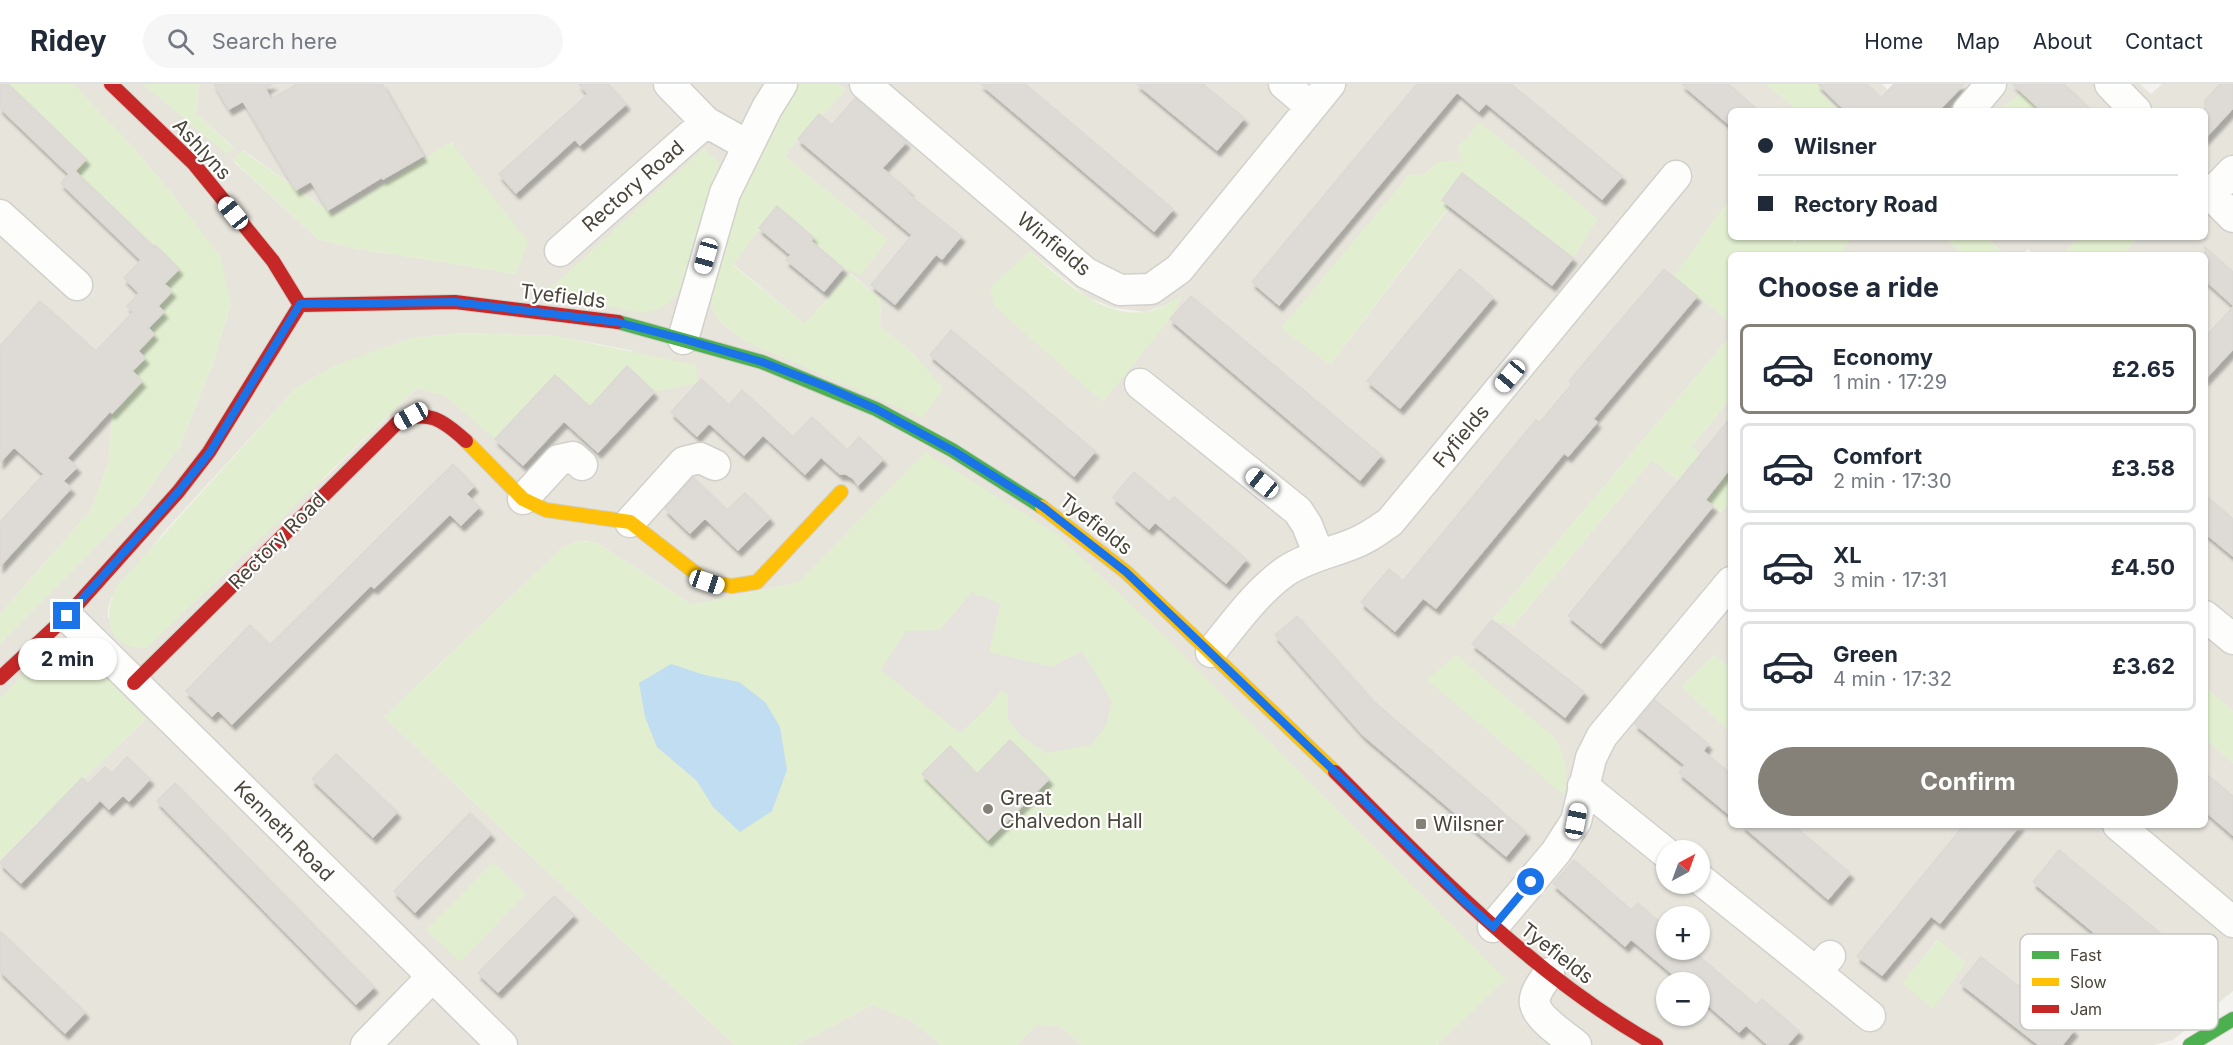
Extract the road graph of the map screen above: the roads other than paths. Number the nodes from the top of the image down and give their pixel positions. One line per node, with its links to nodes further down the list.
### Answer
1 (111, 84): 21 (street, Ashlyns)
2 (669, 84): 12 (street)
3 (782, 84): 13 (street)
4 (865, 84): 9 (street, Winfields)
5 (1284, 84): 9 (street)
6 (1330, 84): 9 (street, Winfields)
7 (1992, 84): 10 (street)
8 (2110, 84): 11 (street)
9 (1311, 107)
10 (1971, 108)
11 (2133, 108)
12 (706, 122): 13 (street); 19 (street, Rectory Road)
13 (747, 146): 22 (street)
14 (2233, 171): 16 (street)
15 (1676, 176): 29 (street, Fyfields)
16 (2208, 192): 18 (street)
17 (0, 215): 20 (street)
18 (2233, 217)
19 (560, 251)
20 (77, 285)
21 (300, 304): 22 (street, Tyefields); 31 (street)
22 (683, 339): 34 (street, Tyefields)
23 (1140, 384): 29 (street)
24 (582, 465): 27 (street)
25 (715, 465): 28 (street)
26 (841, 492): 28 (street)
27 (523, 499): 28 (street); 36 (street, Rectory Road)
28 (630, 522)
29 (1319, 555): 34 (street, Fyfields)
30 (1728, 586): 37 (street)
31 (67, 616): 35 (street); 36 (street, Kenneth Road)
32 (2208, 618): 33 (street)
33 (2233, 639)
34 (1211, 652): 42 (street, Tyefields)
35 (0, 678)
36 (134, 682): 44 (street, Kenneth Road)
37 (1583, 786): 39 (street); 42 (street)
38 (2122, 828): 41 (street)
39 (1656, 845)
40 (1710, 886): 45 (street)
41 (2233, 921)
42 (1493, 927): 43 (street, Tyefields)
43 (1550, 973): 51 (street); 52 (street, Tyefields)
44 (432, 977): 49 (street); 50 (street, Kenneth Road)
45 (1870, 1016)
46 (2233, 1019): 47 (street)
47 (2218, 1028)
48 (2215, 1030): 53 (street)
49 (366, 1045)
50 (502, 1045)
51 (1576, 1045)
52 (1656, 1045)
53 (2190, 1045)

